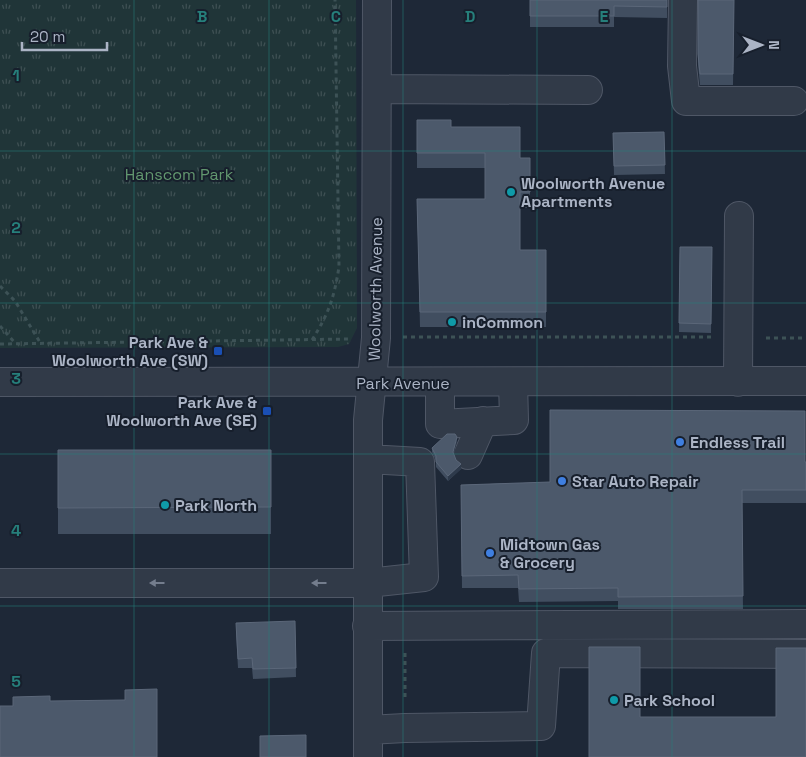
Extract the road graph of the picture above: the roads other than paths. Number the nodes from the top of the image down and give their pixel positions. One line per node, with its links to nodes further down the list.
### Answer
1 (377, 0): 3 (street, Woolworth Avenue)
2 (683, 0): 5 (street)
3 (377, 89): 4 (street); 11 (street, Woolworth Avenue)
4 (588, 90)
5 (794, 101)
6 (739, 216): 10 (street)
7 (806, 381): 10 (street, Park Avenue)
8 (0, 382): 11 (street, Park Avenue)
9 (513, 382): 10 (street, Park Avenue); 12 (street, Park Avenue); 13 (street)
10 (738, 382)
11 (372, 383): 12 (street, Park Avenue); 16 (street, Woolworth Avenue)
12 (440, 383): 14 (street)
13 (482, 421): 14 (street); 15 (street)
14 (440, 424): 17 (street)
15 (468, 455)
16 (368, 459): 17 (street); 19 (street, Woolworth Avenue)
17 (429, 474): 19 (street)
18 (0, 583): 19 (street, one-way to 18)
19 (368, 583): 21 (street, Woolworth Avenue)
20 (806, 624): 21 (street)
21 (367, 626): 23 (street, Woolworth Avenue)
22 (806, 654): 23 (street)
23 (368, 730): 24 (street, Woolworth Avenue)
24 (368, 757)

